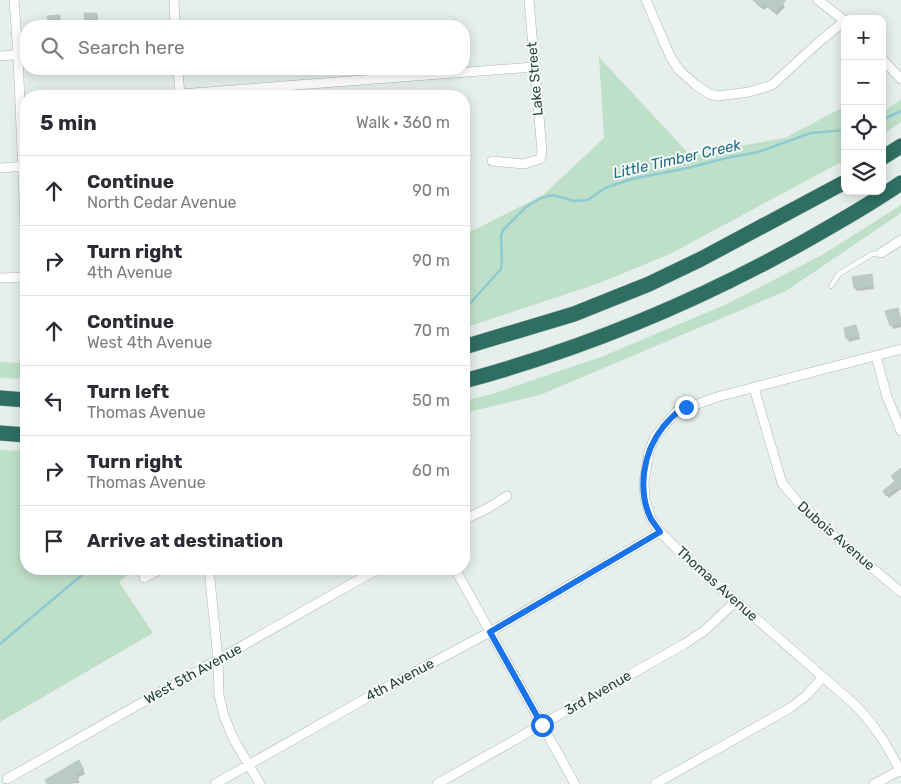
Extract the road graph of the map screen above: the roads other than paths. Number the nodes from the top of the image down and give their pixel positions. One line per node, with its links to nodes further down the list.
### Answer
1 (14, 0): 9 (street)
2 (174, 0): 7 (street)
3 (529, 0): 13 (street, Lake Street)
4 (646, 0): 8 (street)
5 (818, 0): 6 (street)
6 (841, 18)
7 (175, 20)
8 (841, 24)
9 (20, 40)
10 (20, 54): 11 (street)
11 (0, 56)
12 (886, 64): 18 (street)
13 (534, 66): 14 (street); 24 (street, Lake Street)
14 (470, 71)
15 (22, 75): 19 (street)
16 (178, 75): 20 (street)
17 (424, 75): 21 (street)
18 (901, 79)
19 (23, 90)
20 (180, 90)
21 (241, 90)
22 (901, 146): 23 (highway)
23 (886, 155)
24 (492, 161)
25 (20, 166): 26 (street)
26 (0, 168)
27 (901, 183): 37 (highway)
28 (841, 184): 34 (highway)
29 (901, 240): 30 (street)
30 (882, 253): 33 (lane)
31 (20, 277): 32 (street)
32 (0, 278)
33 (831, 286)
34 (470, 345)
35 (901, 349): 36 (street, Thomas Avenue)
36 (876, 356): 38 (street, Thomas Avenue); 41 (street)
37 (470, 379)
38 (754, 388): 46 (street, Thomas Avenue); 52 (street, Dubois Avenue)
39 (0, 398): 40 (highway)
40 (20, 400)
41 (901, 431)
42 (0, 434): 43 (highway)
43 (20, 435)
44 (507, 496): 45 (street)
45 (470, 517)
46 (660, 532): 53 (street, Thomas Avenue); 54 (street, 4th Avenue)
47 (150, 575): 51 (street)
48 (210, 575): 55 (street)
49 (367, 575): 55 (street, West 5th Avenue)
50 (458, 575): 54 (street)
51 (144, 578)
52 (901, 592)
53 (736, 601): 56 (street, Thomas Avenue); 57 (street, 3rd Avenue)
54 (490, 632): 57 (street); 58 (street, 4th Avenue)
55 (218, 660): 58 (street); 60 (street, West 5th Avenue)
56 (823, 677): 59 (street, Thomas Avenue); 65 (street)
57 (542, 725): 63 (street, 3rd Avenue); 64 (street)
58 (248, 765): 61 (street, 4th Avenue); 62 (street)
59 (901, 771): 66 (street)
60 (7, 779)
61 (215, 784)
62 (260, 784)
63 (437, 784)
64 (575, 784)
65 (655, 784)
66 (874, 784)

